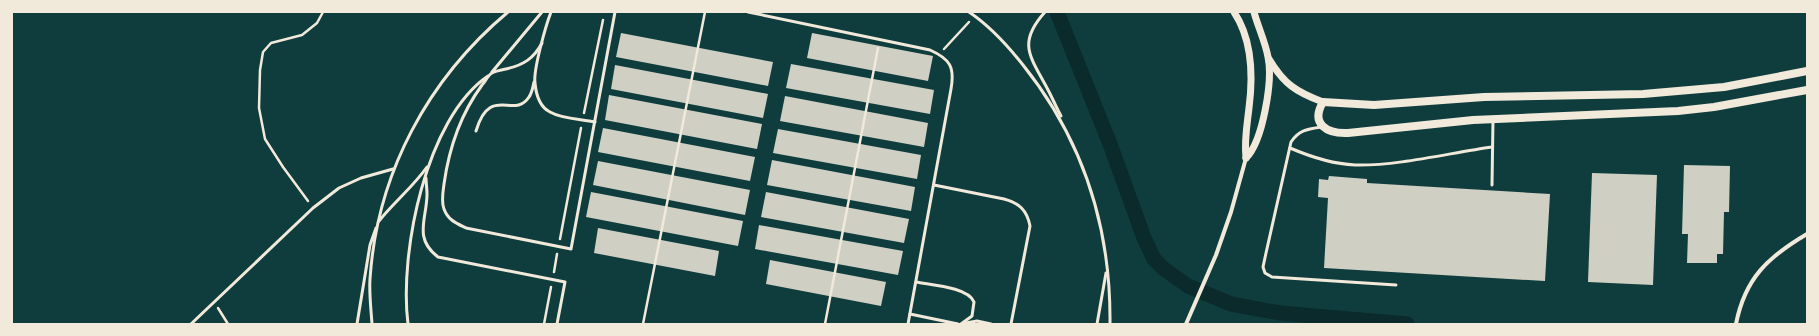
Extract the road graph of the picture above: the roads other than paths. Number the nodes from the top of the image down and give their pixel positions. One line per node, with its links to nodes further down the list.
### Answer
1 (508, 12): 26 (lane)
2 (542, 12): 13 (lane)
3 (551, 12): 10 (lane)
4 (615, 12): 18 (lane)
5 (748, 12): 29 (lane)
6 (969, 12): 21 (lane)
7 (1045, 12): 21 (lane)
8 (1234, 12): 24 (street)
9 (1254, 12): 11 (street)
10 (542, 43): 13 (lane); 14 (lane)
11 (1268, 58): 16 (street); 24 (street)
12 (1807, 71): 16 (main road)
13 (491, 73): 18 (lane); 25 (lane)
14 (534, 82): 18 (lane); 20 (lane)
15 (1807, 90): 17 (main road)
16 (1323, 102): 19 (main road)
17 (1493, 119): 19 (main road); 22 (lane)
18 (594, 122)
19 (1323, 127): 23 (lane)
20 (476, 131)
21 (1067, 131): 32 (lane)
22 (1492, 146): 23 (lane); 28 (lane)
23 (1290, 148): 34 (lane)
24 (1246, 158): 48 (street)
25 (429, 165): 27 (lane); 30 (lane)
26 (393, 169): 30 (lane); 36 (lane)
27 (426, 176): 39 (lane); 40 (lane)
28 (1492, 184)
29 (934, 186): 33 (lane); 45 (lane)
30 (378, 221): 37 (lane); 38 (lane)
31 (1807, 234): 49 (street)
32 (1107, 268): 46 (lane); 47 (lane)
33 (916, 282): 35 (lane); 43 (lane)
34 (1396, 285)
35 (910, 314): 41 (lane); 42 (lane)
36 (191, 324)
37 (357, 324)
38 (372, 324)
39 (408, 324)
40 (557, 324)
41 (908, 324)
42 (958, 324)
43 (962, 324): 44 (lane)
44 (991, 324)
45 (1011, 324)
46 (1097, 324)
47 (1110, 324)
48 (1186, 324)
49 (1736, 324)

